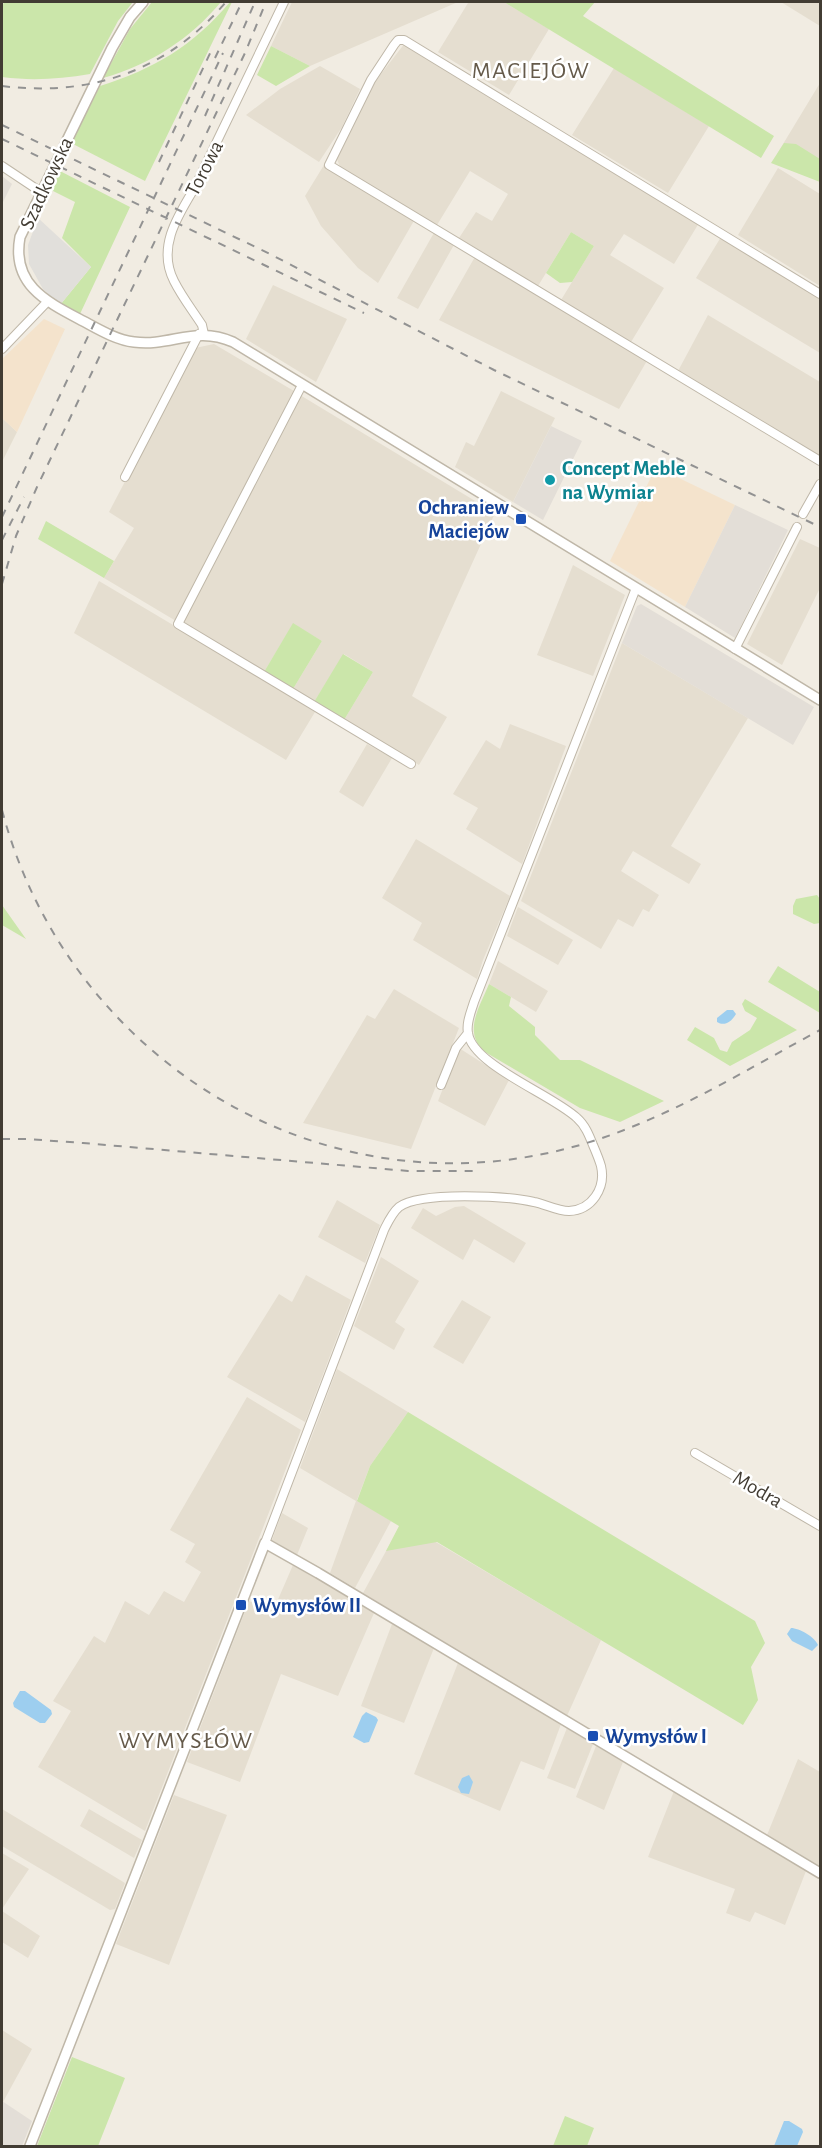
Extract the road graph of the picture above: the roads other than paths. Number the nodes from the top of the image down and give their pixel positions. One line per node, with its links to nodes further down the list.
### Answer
1 (143, 2): 4 (street, Szadkowska)
2 (285, 2): 7 (street, Torowa)
3 (2, 166): 4 (street)
4 (40, 192): 6 (street, Szadkowska)
5 (820, 294): 10 (street)
6 (47, 302): 7 (street, Szadkowska); 8 (street)
7 (201, 334): 9 (street, Szadkowska); 11 (street)
8 (2, 349)
9 (302, 385): 15 (street, Szadkowska); 18 (street)
10 (820, 460)
11 (124, 477)
12 (820, 484): 13 (street)
13 (803, 514)
14 (797, 527): 16 (street)
15 (636, 588): 16 (street, Szadkowska); 19 (street)
16 (735, 649): 17 (street, Szadkowska)
17 (820, 700)
18 (411, 764)
19 (468, 1034): 20 (street); 23 (street)
20 (441, 1085)
21 (695, 1453): 22 (street, Modra)
22 (820, 1526)
23 (265, 1543): 24 (street); 25 (street)
24 (820, 1873)
25 (30, 2146)

